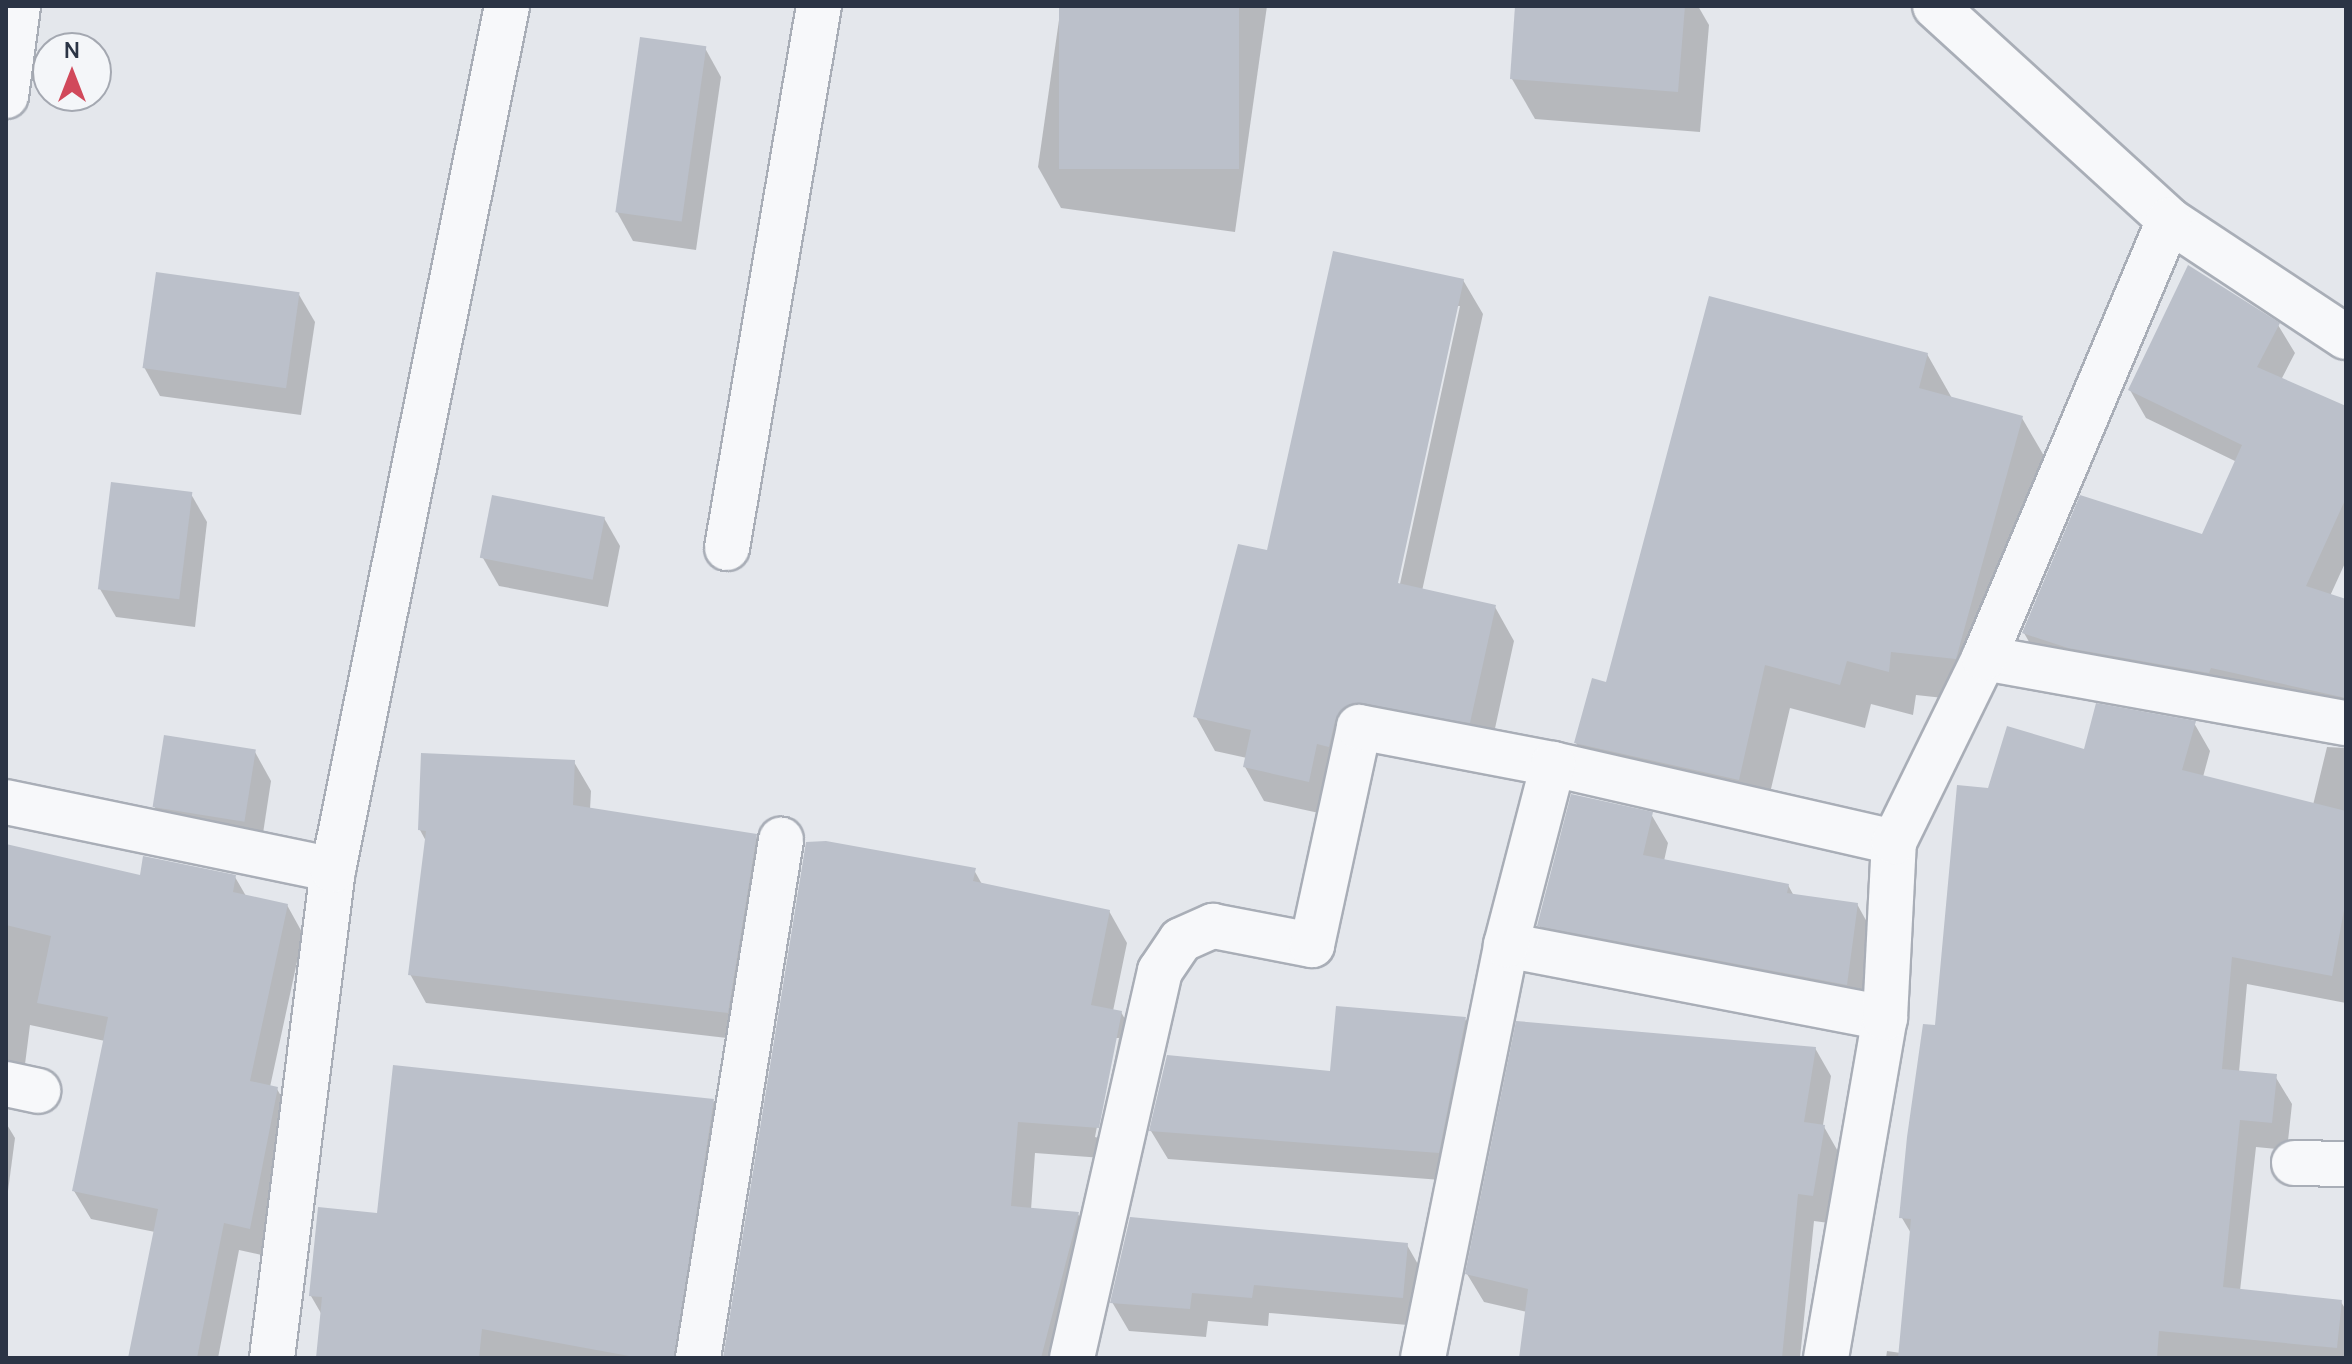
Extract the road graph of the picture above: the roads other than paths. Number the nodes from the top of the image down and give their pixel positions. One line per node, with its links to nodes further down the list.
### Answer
1 (18, 6): 5 (street)
2 (507, 6): 15 (street)
3 (819, 6): 8 (street)
4 (1935, 6): 6 (street)
5 (6, 96)
6 (2169, 220): 7 (street); 9 (street)
7 (2346, 337)
8 (727, 548)
9 (1984, 658): 10 (street); 14 (street)
10 (2346, 723)
11 (1553, 764): 14 (street); 16 (street); 22 (street)
12 (6, 802): 15 (street)
13 (781, 840): 21 (street)
14 (1894, 842): 17 (street)
15 (333, 870): 20 (street)
16 (1506, 945): 17 (street); 23 (street)
17 (1885, 1018): 24 (street)
18 (2294, 1163): 19 (street)
19 (2346, 1164)
20 (272, 1358)
21 (698, 1358)
22 (1072, 1358)
23 (1423, 1358)
24 (1826, 1358)

